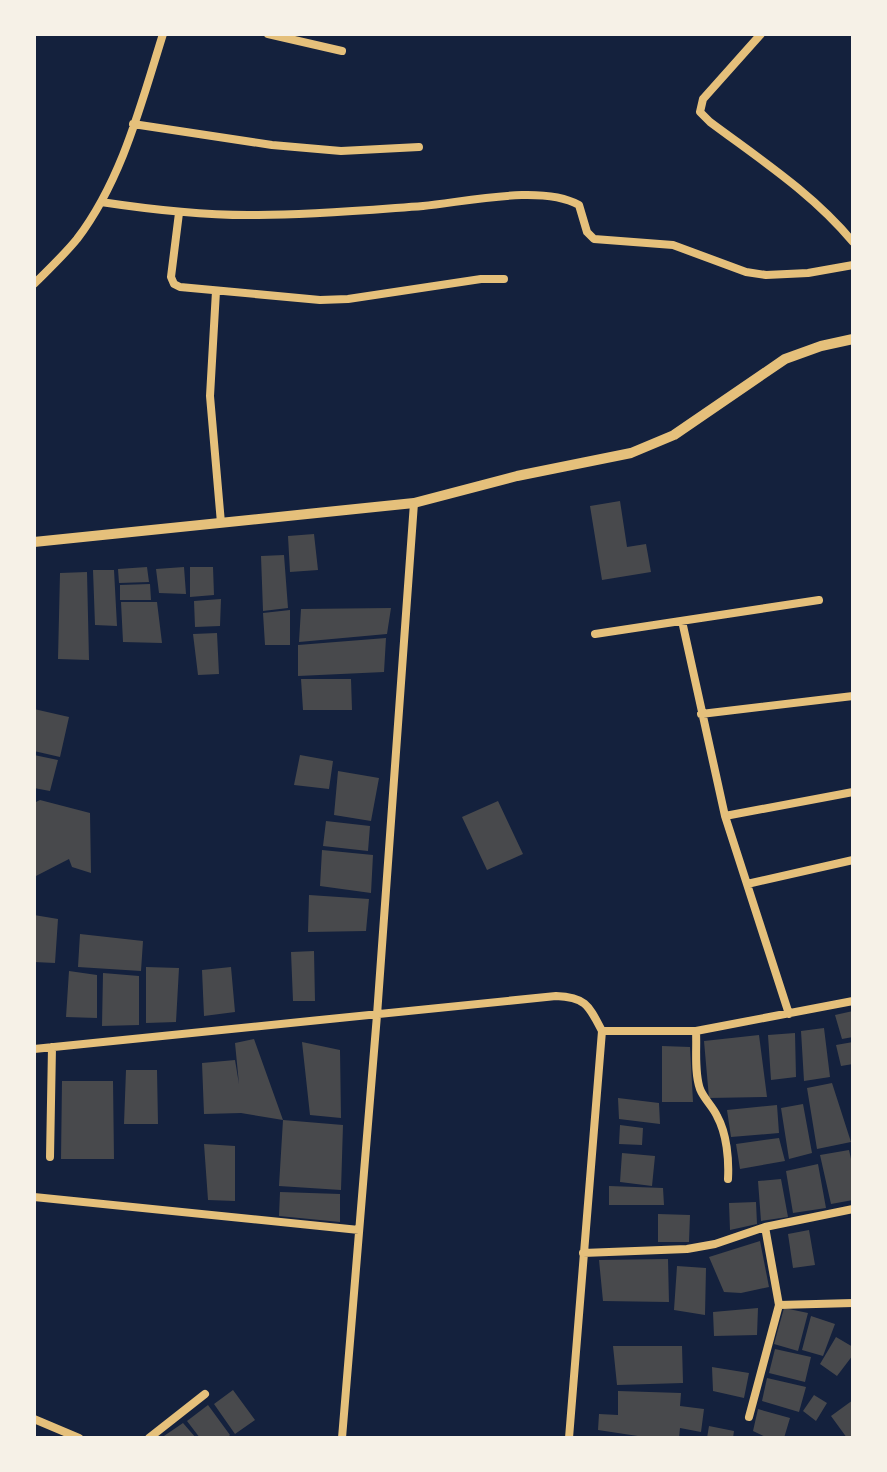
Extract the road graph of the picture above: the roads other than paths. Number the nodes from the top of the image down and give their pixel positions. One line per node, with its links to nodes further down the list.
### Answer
1 (163, 34): 5 (street)
2 (268, 34): 4 (street)
3 (761, 34): 9 (street)
4 (342, 51)
5 (133, 124): 6 (street); 7 (street)
6 (419, 147)
7 (101, 202): 8 (street); 12 (street)
8 (179, 213): 10 (street); 13 (street)
9 (853, 242)
10 (853, 265)
11 (504, 279): 13 (street)
12 (34, 284)
13 (216, 291): 16 (street)
14 (853, 339): 15 (street)
15 (414, 503): 16 (street); 29 (street)
16 (221, 523): 17 (street)
17 (34, 542)
18 (819, 600): 19 (street)
19 (682, 621): 20 (street); 22 (street)
20 (595, 634)
21 (853, 696): 22 (street)
22 (701, 714): 24 (street)
23 (853, 792): 24 (street)
24 (725, 816): 26 (street)
25 (853, 860): 26 (street)
26 (747, 884): 28 (street)
27 (853, 1001): 28 (street)
28 (789, 1014): 31 (street)
29 (377, 1015): 30 (street); 32 (street); 39 (street)
30 (602, 1031): 31 (street); 40 (street)
31 (696, 1031): 35 (street)
32 (52, 1047): 33 (street); 34 (street)
33 (34, 1049)
34 (50, 1157)
35 (728, 1179)
36 (34, 1197): 39 (street)
37 (853, 1209): 38 (street)
38 (765, 1227): 40 (street); 42 (street)
39 (359, 1230): 48 (street)
40 (583, 1253): 49 (street)
41 (853, 1303): 42 (street)
42 (779, 1305): 44 (street)
43 (205, 1394): 47 (street)
44 (749, 1417)
45 (34, 1419): 46 (street)
46 (79, 1438)
47 (149, 1438)
48 (342, 1438)
49 (569, 1438)

